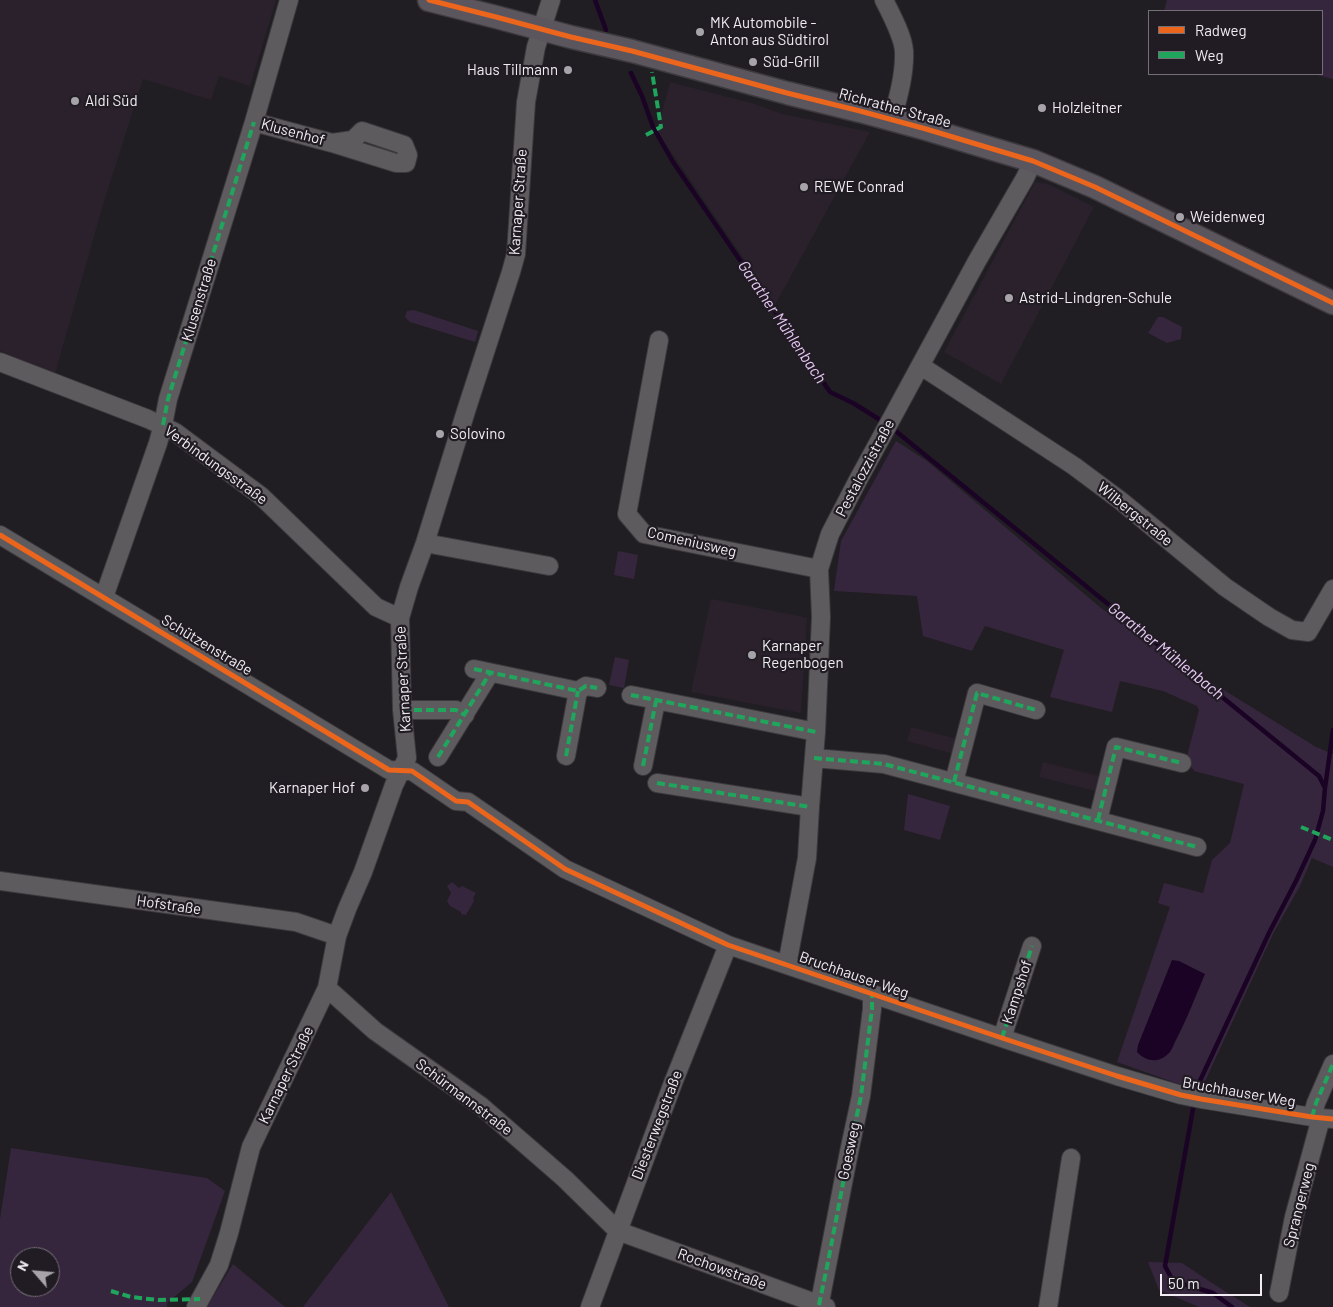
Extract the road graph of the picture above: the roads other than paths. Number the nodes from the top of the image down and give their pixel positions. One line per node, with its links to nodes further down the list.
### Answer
1 (289, 0): 7 (street, Klusenstraße)
2 (429, 0): 5 (main road, Richrather Straße)
3 (551, 0): 5 (street, Karnaper Straße)
4 (884, 0): 6 (street)
5 (542, 29): 6 (main road, Richrather Straße); 16 (street, Karnaper Straße)
6 (892, 120): 9 (main road, Richrather Straße)
7 (254, 122): 8 (street, Klusenhof); 14 (street, Klusenstraße)
8 (332, 143)
9 (1033, 161): 10 (main road, Richrather Straße); 13 (street, Pestalozzistraße)
10 (1332, 301)
11 (659, 340): 18 (street, Comeniusweg)
12 (0, 362): 14 (street, Verbindungsstraße)
13 (920, 366): 18 (street, Pestalozzistraße); 19 (street, Wilbergstraße)
14 (163, 425): 20 (street, Klusenstraße); 21 (street, Verbindungsstraße)
15 (0, 535): 20 (street, Schützenstraße)
16 (425, 543): 17 (street); 21 (street, Karnaper Straße)
17 (549, 566)
18 (819, 569): 29 (street, Pestalozzistraße)
19 (1333, 589)
20 (104, 597): 35 (street, Schützenstraße)
21 (400, 618): 26 (street, Karnaper Straße)
22 (597, 688): 23 (street)
23 (578, 691): 28 (street); 30 (street)
24 (631, 695): 25 (street)
25 (656, 701): 29 (street); 34 (street)
26 (402, 710): 28 (street); 35 (street, Karnaper Straße)
27 (1036, 710): 36 (street)
28 (464, 715): 31 (street)
29 (816, 732): 32 (street, Pestalozzistraße)
30 (566, 756)
31 (438, 757)
32 (814, 758): 36 (street); 38 (street, Pestalozzistraße)
33 (1182, 763): 39 (street)
34 (643, 766)
35 (402, 771): 42 (street, Karnaper Straße); 43 (street, Bruchhauser Weg)
36 (954, 782): 39 (street)
37 (657, 783): 38 (street)
38 (810, 807): 45 (street, Pestalozzistraße)
39 (1098, 820): 40 (street)
40 (1197, 846)
41 (0, 881): 42 (street, Hofstraße)
42 (337, 936): 46 (street, Karnaper Straße)
43 (728, 945): 45 (street, Bruchhauser Weg); 52 (street, Diesterwegstraße)
44 (1032, 946): 48 (street, Kampshof)
45 (787, 965): 47 (street, Bruchhauser Weg)
46 (327, 988): 52 (street, Schürmannstraße); 55 (street, Karnaper Straße)
47 (872, 994): 48 (street, Bruchhauser Weg); 54 (street, Goesweg)
48 (1002, 1038): 50 (street, Bruchhauser Weg)
49 (1333, 1064): 50 (street, Sprangerweg)
50 (1322, 1118): 53 (street, Sprangerweg)
51 (1071, 1158): 57 (street)
52 (618, 1231): 54 (street, Rochowstraße); 56 (street, Diesterwegstraße)
53 (1279, 1294)
54 (821, 1306)
55 (196, 1307)
56 (590, 1307)
57 (1048, 1307)

